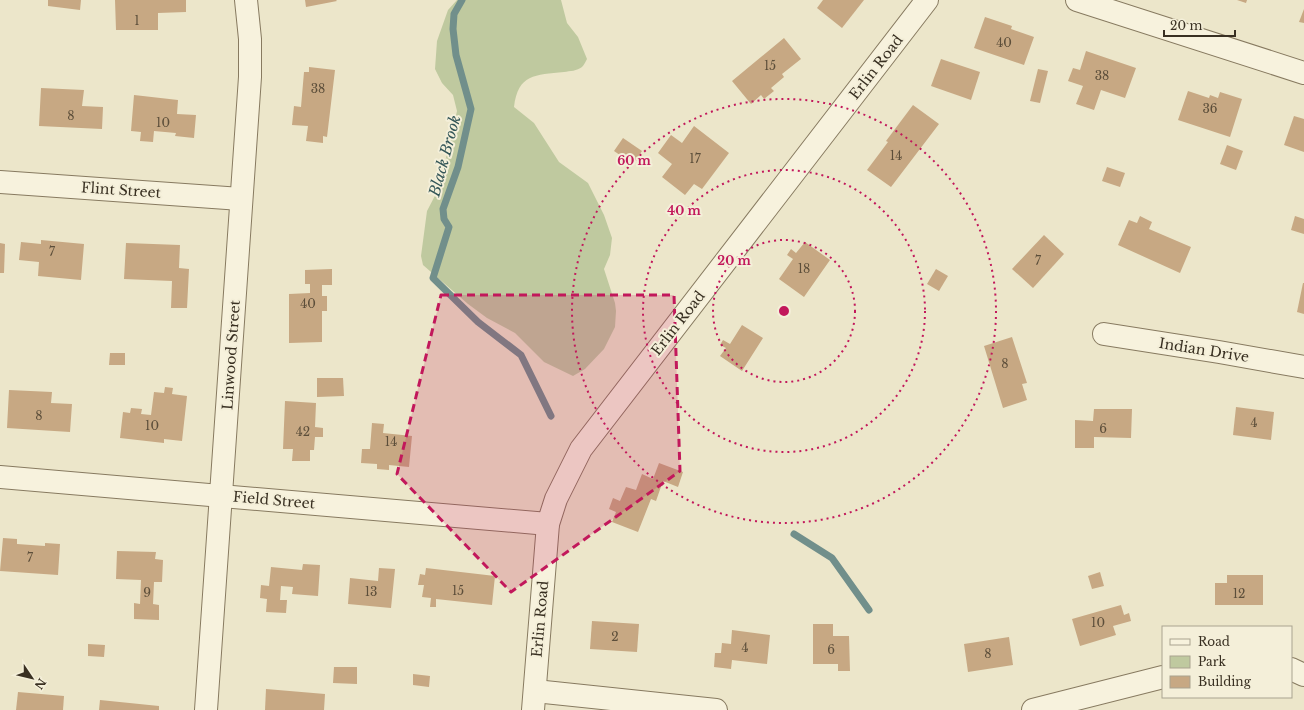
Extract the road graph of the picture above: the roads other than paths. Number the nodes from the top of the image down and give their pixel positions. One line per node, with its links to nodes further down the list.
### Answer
1 (246, 0): 6 (street, Linwood Street)
2 (927, 0): 11 (street, Erlin Road)
3 (1077, 0): 4 (street)
4 (1304, 73)
5 (0, 182): 6 (street, Flint Street)
6 (242, 199): 10 (street, Linwood Street)
7 (1104, 334): 8 (street, Indian Drive)
8 (1304, 367)
9 (0, 477): 10 (street, Field Street)
10 (221, 496): 11 (street, Field Street); 16 (street, Linwood Street)
11 (548, 524): 15 (street, Erlin Road)
12 (1292, 669): 13 (street)
13 (1304, 675)
14 (1162, 677): 18 (street)
15 (534, 701): 17 (street)
16 (206, 710)
17 (716, 710)
18 (1033, 710)

